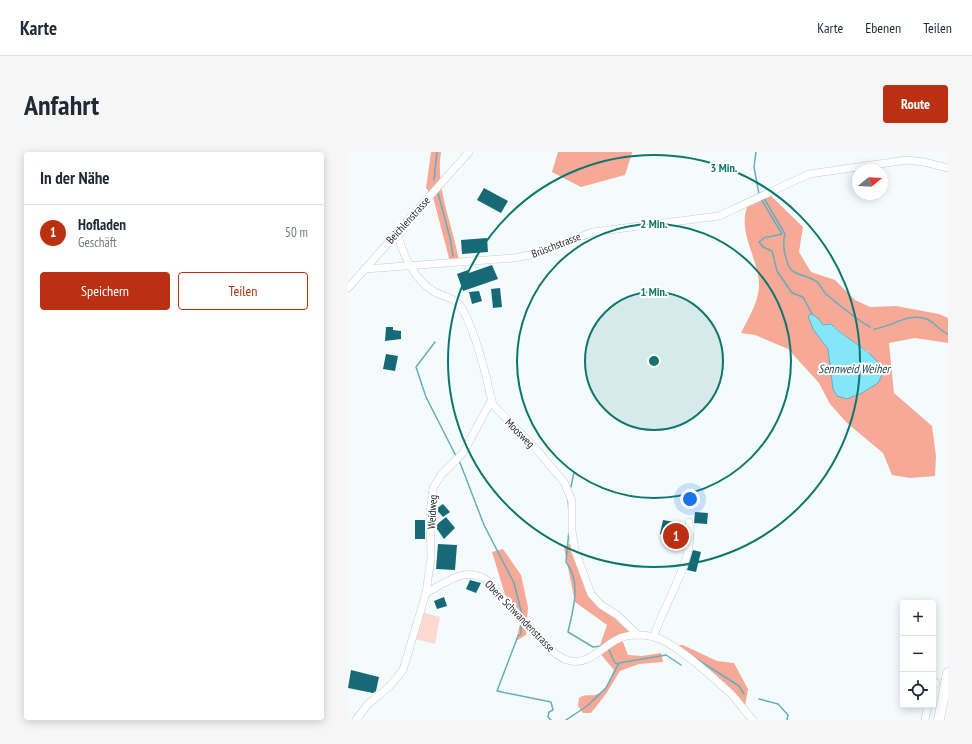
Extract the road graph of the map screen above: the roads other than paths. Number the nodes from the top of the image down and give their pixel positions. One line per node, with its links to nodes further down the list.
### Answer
1 (469, 152): 3 (street, Beichlenstrasse)
2 (948, 168): 4 (street, Brüschstrasse)
3 (397, 233): 4 (street, Moosweg); 5 (street, Beichlenstrasse)
4 (411, 266): 5 (street, Brüschstrasse); 7 (street, Moosweg)
5 (365, 269): 6 (street, Beichlenstrasse)
6 (348, 288)
7 (491, 401): 9 (street, Weidweg); 10 (street, Moosweg)
8 (689, 522): 11 (street)
9 (426, 593): 10 (street, Obere Schwandenstrasse); 15 (street)
10 (638, 635): 11 (street, Obere Schwandenstrasse)
11 (654, 636): 14 (street, Obere Schwandenstrasse)
12 (948, 673): 19 (highway)
13 (927, 708): 18 (street)
14 (746, 712): 16 (street); 17 (street, Obere Schwandenstrasse)
15 (356, 720)
16 (744, 720)
17 (753, 720)
18 (925, 720)
19 (939, 720)

